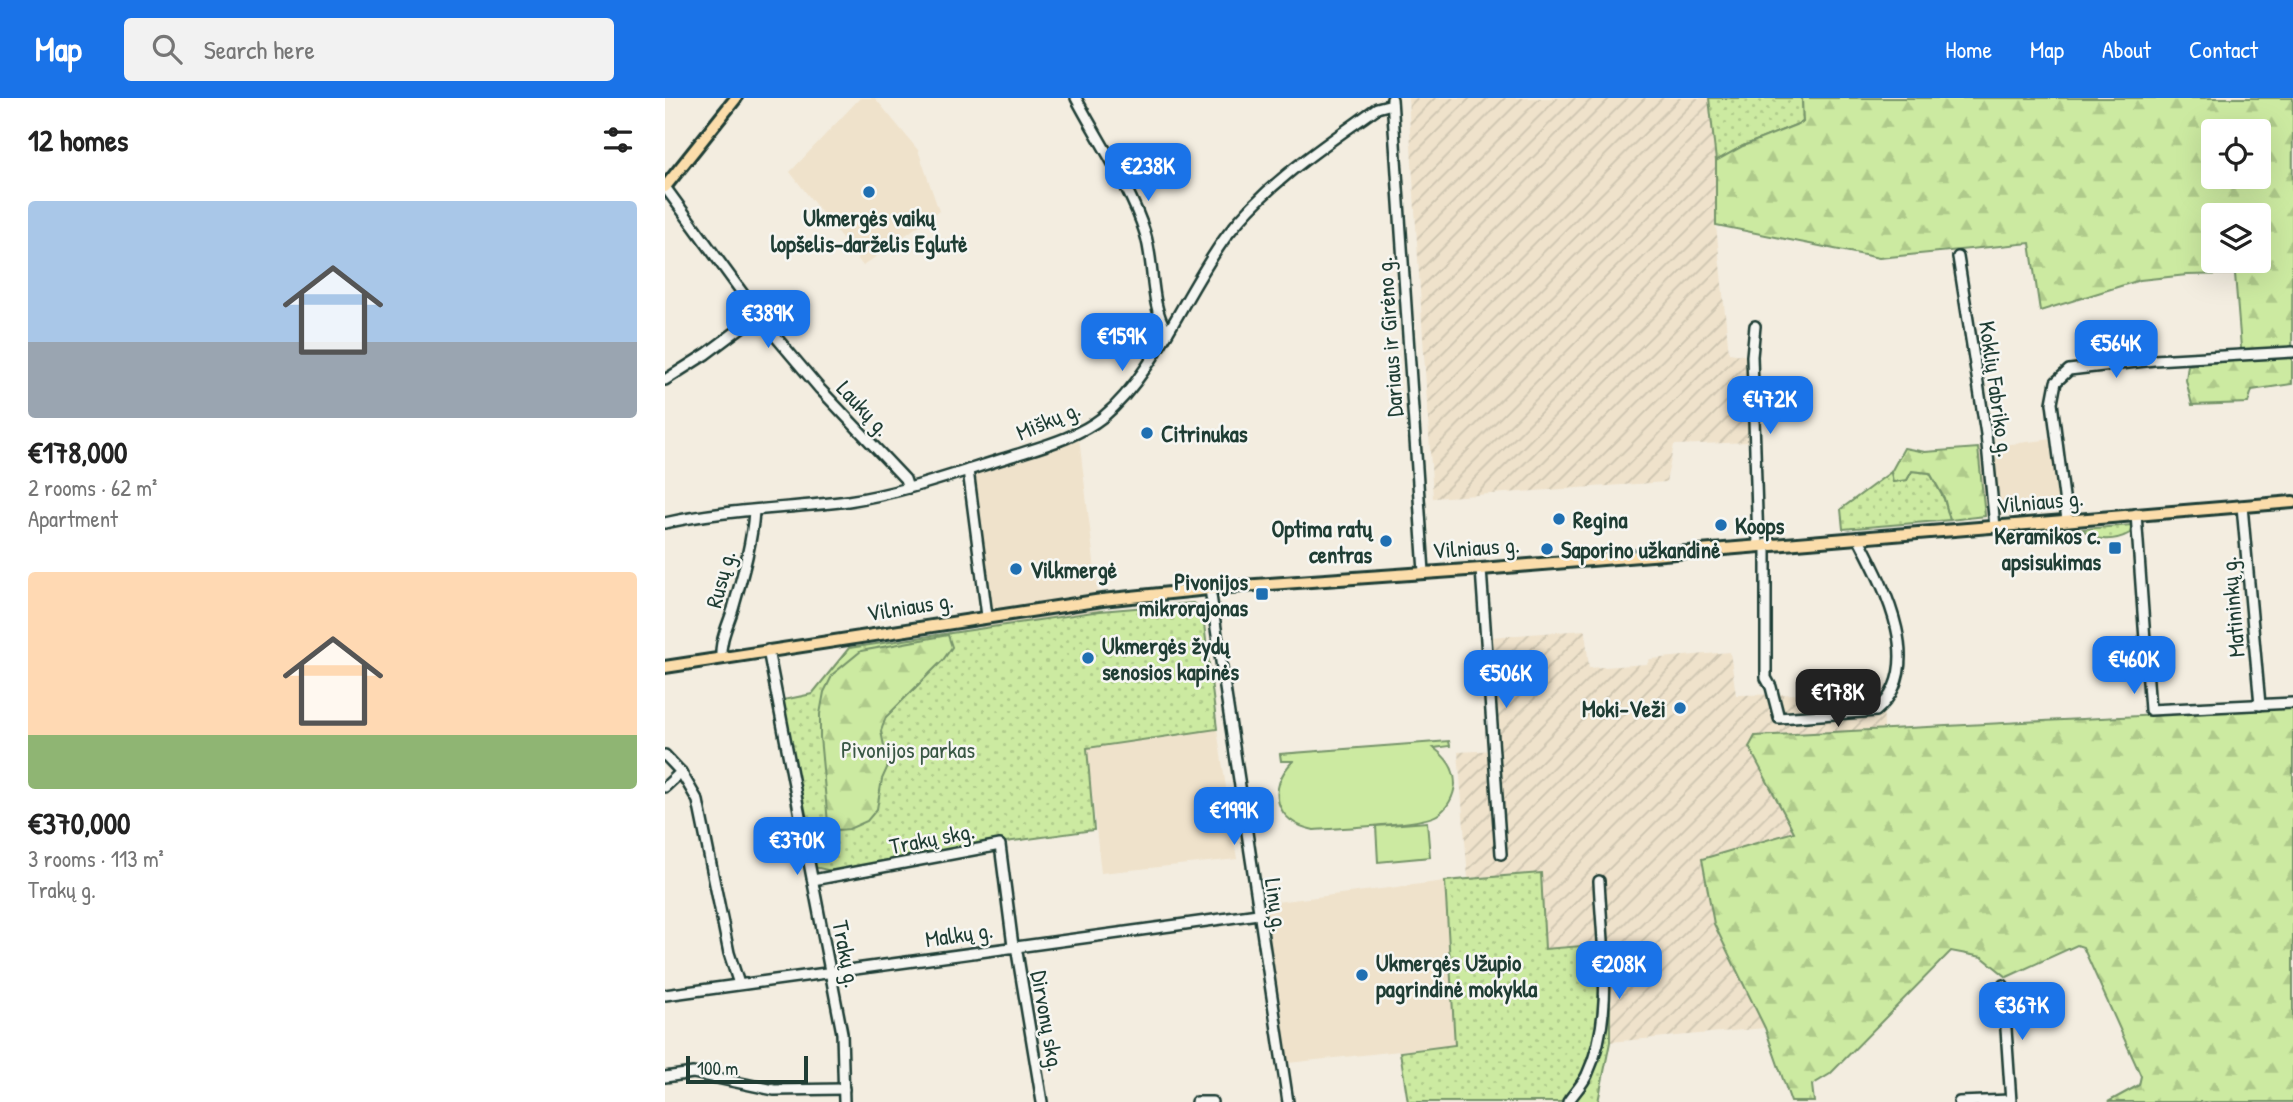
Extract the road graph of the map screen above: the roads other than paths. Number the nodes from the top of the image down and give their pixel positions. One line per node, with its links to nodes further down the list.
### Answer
1 (736, 98): 4 (main road)
2 (1076, 98): 8 (street)
3 (1392, 101): 8 (street, Miškų g.); 23 (street, Dariaus ir Girėno g.)
4 (665, 187): 6 (street, Laukų g.)
5 (1958, 257): 19 (street, Koklių Fabriko g.)
6 (758, 315): 10 (street); 12 (street, Laukų g.)
7 (1755, 326): 21 (street)
8 (1167, 332): 11 (street, Miškų g.)
9 (2293, 352): 17 (street)
10 (665, 380)
11 (968, 470): 12 (street, Miškų g.); 25 (street)
12 (908, 488): 15 (street, Miškų g.)
13 (2293, 502): 14 (main road, Vilniaus g.)
14 (2242, 506): 16 (main road, Vilniaus g.); 30 (street, Matininkų g.)
15 (754, 511): 18 (street, Miškų g.); 27 (street, Rusų g.)
16 (2136, 514): 17 (main road, Vilniaus g.); 30 (street)
17 (2067, 520): 19 (main road, Vilniaus g.)
18 (665, 523)
19 (1996, 527): 20 (main road, Vilniaus g.)
20 (1858, 537): 21 (main road, Vilniaus g.); 21 (street)
21 (1762, 545): 22 (main road, Vilniaus g.)
22 (1481, 569): 23 (main road, Vilniaus g.); 34 (street)
23 (1424, 572): 24 (main road, Vilniaus g.)
24 (1210, 589): 25 (main road, Vilniaus g.); 37 (street, Linų g.)
25 (987, 616): 26 (main road, Vilniaus g.)
26 (768, 650): 27 (main road, Vilniaus g.); 35 (street, Trakų g.)
27 (721, 657): 28 (main road, Vilniaus g.)
28 (665, 667)
29 (2293, 703): 30 (street)
30 (2260, 705)
31 (665, 755): 32 (street)
32 (681, 772): 33 (street); 40 (street)
33 (665, 788)
34 (1501, 854)
35 (813, 880): 38 (street, Trakų skg.); 39 (street, Trakų g.)
36 (1599, 881): 51 (street)
37 (1258, 914): 38 (street, Malkų g.); 50 (street, Linų g.)
38 (1014, 946): 39 (street, Malkų g.); 47 (street, Dirvonų skg.)
39 (831, 971): 40 (street, Malkų g.); 44 (street, Trakų g.)
40 (739, 984): 42 (street, Malkų g.)
41 (2003, 985): 45 (street)
42 (665, 995)
43 (665, 1077): 44 (street)
44 (844, 1089): 46 (street, Trakų g.)
45 (2011, 1101): 52 (street)
46 (844, 1102)
47 (1042, 1102)
48 (1196, 1102): 49 (street)
49 (1212, 1102)
50 (1288, 1102)
51 (1568, 1102)
52 (1959, 1102)

